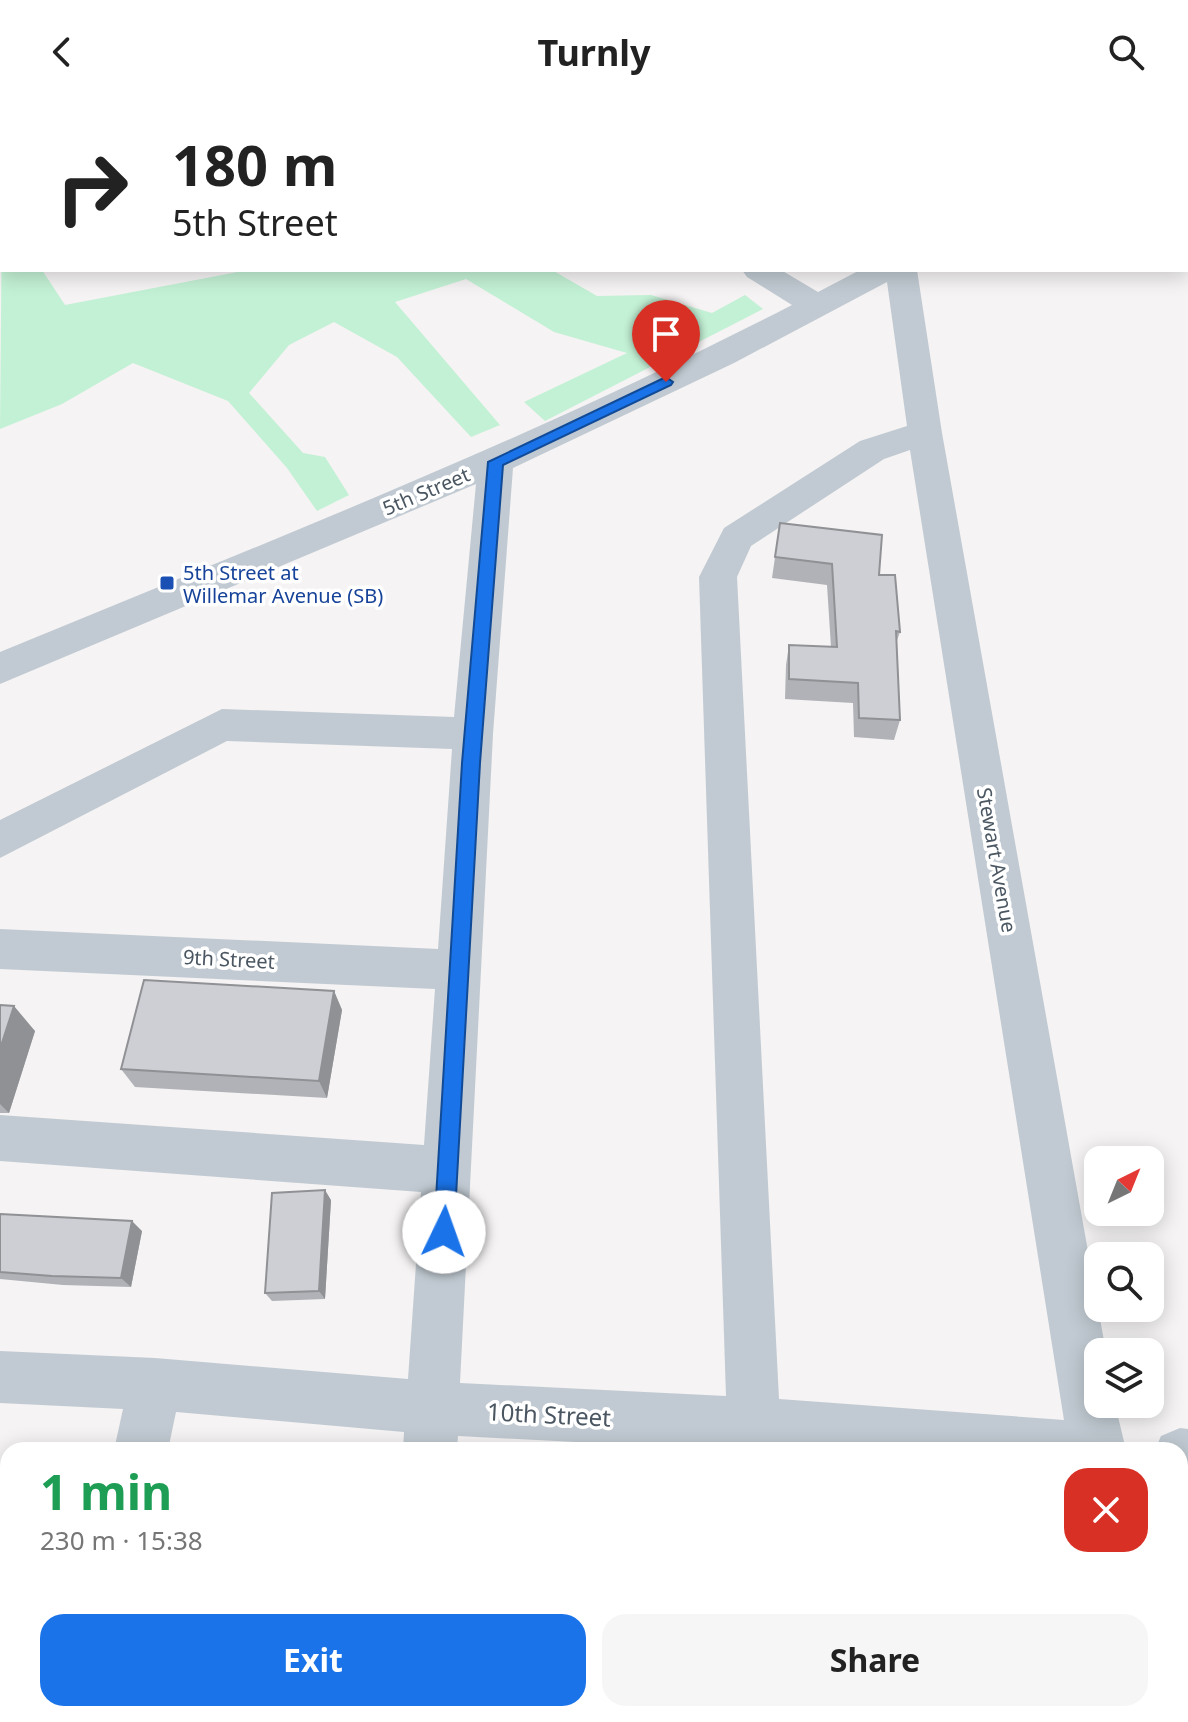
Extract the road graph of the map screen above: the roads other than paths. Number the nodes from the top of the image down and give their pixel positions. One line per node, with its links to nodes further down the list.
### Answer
1 (761, 272): 4 (street)
2 (881, 272): 4 (street, 5th Street)
3 (901, 272): 5 (street, Stewart Avenue)
4 (818, 306): 6 (street, 5th Street)
5 (925, 433): 17 (street); 20 (street, Stewart Avenue)
6 (496, 462): 7 (street, 5th Street); 8 (street)
7 (0, 669)
8 (473, 734): 9 (street); 11 (street)
9 (0, 840)
10 (0, 949): 11 (street, 9th Street)
11 (458, 970): 13 (street)
12 (0, 1138): 13 (street)
13 (447, 1174): 16 (street)
14 (0, 1377): 15 (street, 10th Street)
15 (155, 1384): 16 (street, 10th Street); 18 (street)
16 (432, 1429): 17 (street, 10th Street)
17 (755, 1437): 19 (street, 10th Street)
18 (143, 1442)
19 (887, 1442)
20 (1096, 1442)

